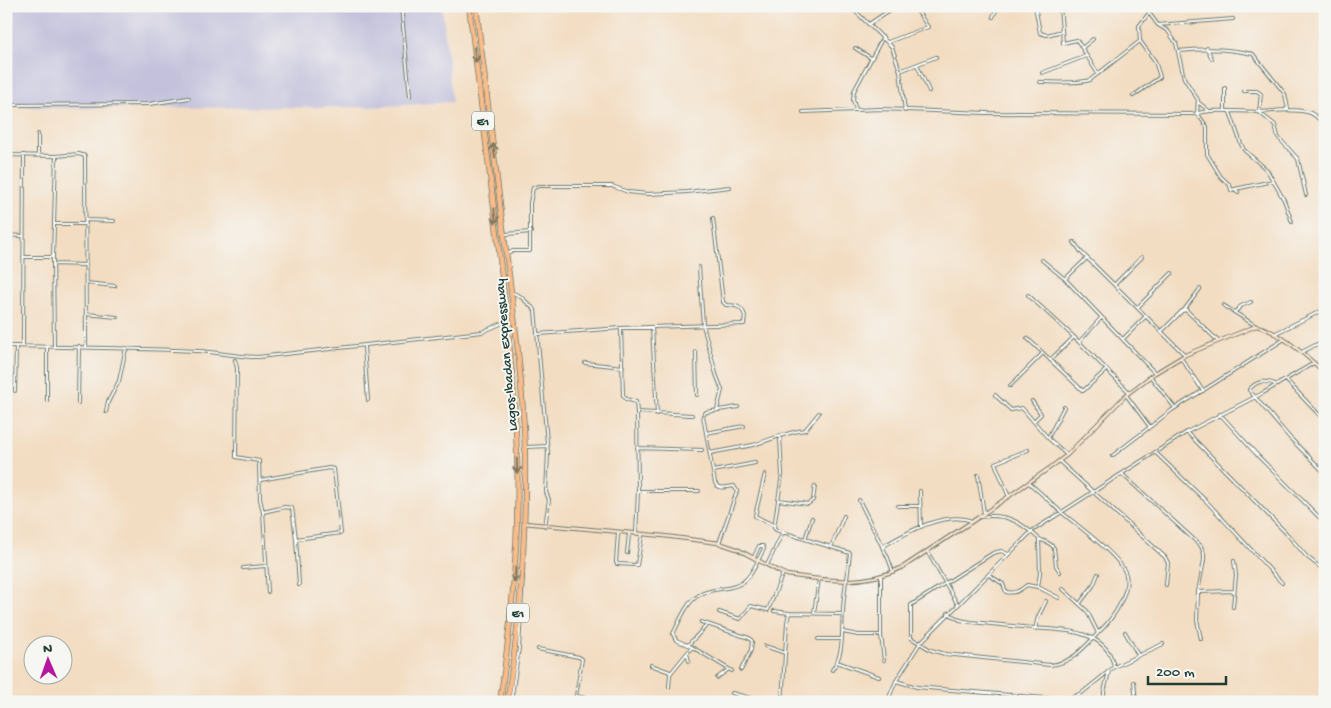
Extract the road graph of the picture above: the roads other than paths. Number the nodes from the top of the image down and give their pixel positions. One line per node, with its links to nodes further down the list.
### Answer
1 (401, 6): 37 (street)
2 (469, 6): 101 (highway, Lagos-Ibadan Expressway / E1, one-way to 101)
3 (476, 6): 70 (highway, Lagos-Ibadan Expressway / E1, one-way to 3)
4 (850, 6): 14 (street)
5 (896, 6): 14 (street)
6 (914, 6): 20 (street)
7 (998, 6): 12 (street)
8 (1035, 6): 16 (street)
9 (1060, 6): 16 (street)
10 (1150, 6): 11 (street)
11 (1148, 13): 15 (street); 19 (street)
12 (993, 17)
13 (1233, 19): 15 (street)
14 (869, 24): 17 (street)
15 (1158, 25): 24 (street)
16 (1062, 31): 22 (street)
17 (883, 37): 20 (street); 27 (street)
18 (1093, 39): 22 (street)
19 (1140, 41): 32 (street); 38 (street)
20 (888, 42): 30 (street)
21 (855, 48): 27 (street)
22 (1082, 48): 25 (street)
23 (1207, 48): 24 (street); 28 (street); 43 (street)
24 (1178, 51): 40 (street)
25 (1087, 56): 31 (street); 32 (street)
26 (936, 57): 29 (street)
27 (872, 58): 42 (street)
28 (1212, 59)
29 (917, 65): 30 (street); 35 (street)
30 (900, 71): 44 (street)
31 (1042, 73)
32 (1098, 74): 33 (street)
33 (1040, 82)
34 (1225, 88): 46 (street)
35 (929, 91)
36 (1244, 91): 49 (street)
37 (410, 96)
38 (1132, 96)
39 (189, 98): 41 (street)
40 (1198, 102): 45 (street); 50 (street)
41 (6, 105)
42 (856, 110): 44 (street); 47 (street)
43 (1280, 110): 49 (street); 51 (street)
44 (905, 111): 50 (street)
45 (1210, 111): 46 (street); 50 (street)
46 (1225, 111): 48 (street)
47 (803, 112)
48 (1230, 112): 49 (street); 58 (street)
49 (1259, 112): 62 (street)
50 (1197, 113): 60 (street)
51 (1325, 125)
52 (38, 134): 56 (street)
53 (6, 139): 54 (street)
54 (6, 155): 55 (street)
55 (24, 155): 56 (street); 72 (street)
56 (38, 156): 57 (street)
57 (56, 156): 64 (street); 67 (street)
58 (1273, 182): 60 (street); 66 (street)
59 (730, 187): 69 (street)
60 (1235, 189): 61 (street)
61 (1238, 192)
62 (1306, 195)
63 (713, 218): 102 (street)
64 (86, 220): 65 (street); 68 (street)
65 (114, 221)
66 (1292, 222)
67 (54, 224): 68 (street); 76 (street)
68 (86, 224): 81 (street)
69 (531, 232): 70 (street); 74 (street)
70 (504, 234): 74 (highway, Lagos-Ibadan Expressway / E1)
71 (6, 235): 72 (street)
72 (23, 236): 75 (street)
73 (1074, 242): 77 (street)
74 (506, 254): 89 (highway, Lagos-Ibadan Expressway / E1)
75 (23, 257): 76 (street); 118 (street)
76 (53, 257): 80 (street)
77 (1087, 258): 84 (street); 86 (street)
78 (1142, 258): 86 (street)
79 (1042, 260): 84 (street)
80 (54, 264): 81 (street); 120 (street)
81 (86, 265): 85 (street)
82 (699, 267): 102 (street)
83 (1172, 273): 93 (street)
84 (1065, 279): 100 (street)
85 (86, 283): 87 (street); 97 (street)
86 (1114, 284): 93 (street)
87 (115, 286)
88 (1200, 289): 95 (street)
89 (511, 292): 107 (street); 171 (highway, Lagos-Ibadan Expressway / E1)
90 (1028, 295): 109 (street)
91 (1251, 302): 96 (street)
92 (1223, 305): 96 (street)
93 (1138, 307): 98 (street)
94 (1325, 309): 108 (street)
95 (1184, 310): 106 (street); 112 (street)
96 (1235, 312): 103 (street)
97 (86, 314): 99 (street); 122 (street)
98 (1146, 316): 106 (street); 111 (street)
99 (117, 317)
100 (1101, 318): 111 (street); 115 (street)
101 (507, 321): 123 (street); 299 (highway, Lagos-Ibadan Expressway / E1, one-way to 299)
102 (703, 325): 104 (street); 155 (street)
103 (1256, 326): 108 (street); 112 (street)
104 (652, 327): 105 (street); 159 (street)
105 (621, 328): 107 (street); 134 (street)
106 (1162, 331): 128 (street)
107 (538, 334): 170 (street)
108 (1274, 334): 113 (street)
109 (1074, 337): 115 (street); 131 (street)
110 (1028, 338): 127 (street)
111 (1123, 340): 136 (street)
112 (1217, 340): 128 (street)
113 (1283, 340): 126 (street); 143 (street)
114 (1325, 340): 126 (street)
115 (1078, 342): 135 (street)
116 (6, 346): 117 (street)
117 (16, 346): 118 (street); 142 (street)
118 (23, 346): 119 (street)
119 (47, 346): 120 (street); 149 (street)
120 (54, 346): 121 (street)
121 (79, 346): 122 (street); 151 (street)
122 (86, 346): 124 (street)
123 (364, 347): 124 (street); 148 (street)
124 (126, 348): 156 (street)
125 (696, 352): 145 (street)
126 (1302, 352): 133 (street)
127 (1043, 353): 131 (street); 141 (street)
128 (1184, 355): 129 (street)
129 (1180, 357): 136 (street); 143 (street)
130 (235, 360): 186 (street)
131 (1050, 360): 135 (street)
132 (585, 363): 134 (street)
133 (1314, 363): 137 (street); 139 (street)
134 (623, 367): 157 (street)
135 (1106, 370): 144 (street)
136 (1155, 373): 138 (street)
137 (1325, 373)
138 (1150, 376): 144 (street); 154 (street)
139 (1286, 380): 140 (street); 163 (street)
140 (1277, 385): 147 (street); 147 (street)
141 (1010, 386)
142 (15, 391)
143 (1203, 391): 154 (street)
144 (1128, 393): 165 (street); 177 (street)
145 (697, 395)
146 (995, 395): 162 (street)
147 (1254, 397): 160 (street); 182 (street)
148 (368, 400)
149 (47, 401)
150 (1032, 401): 162 (street)
151 (78, 402)
152 (738, 407): 155 (street)
153 (1064, 407): 169 (street)
154 (1175, 408): 165 (street)
155 (717, 410): 167 (street)
156 (106, 412)
157 (637, 412): 159 (street); 172 (street)
158 (819, 413): 168 (street)
159 (657, 414): 161 (street)
160 (1220, 414): 166 (street); 207 (street)
161 (692, 415)
162 (1034, 421): 169 (street)
163 (1325, 421)
164 (744, 426): 167 (street)
165 (1150, 427): 178 (street)
166 (1187, 432): 175 (street); 233 (street)
167 (706, 433): 176 (street)
168 (780, 437): 176 (street); 194 (street)
169 (1048, 438): 177 (street)
170 (547, 446): 171 (street); 210 (street)
171 (524, 447): 208 (highway, Lagos-Ibadan Expressway / E1)
172 (637, 448): 173 (street); 189 (street)
173 (702, 450)
174 (1028, 450): 193 (street)
175 (1155, 452): 184 (street); 242 (street)
176 (710, 453): 181 (street)
177 (1067, 455): 179 (street)
178 (1112, 456)
179 (1059, 461): 187 (street); 192 (street)
180 (755, 463): 181 (street)
181 (713, 471): 221 (street)
182 (1325, 473)
183 (765, 474): 209 (street)
184 (1122, 474): 192 (street); 249 (street)
185 (978, 475): 201 (street)
186 (259, 480): 199 (street); 218 (street)
187 (1029, 483): 193 (street); 200 (street)
188 (815, 486): 194 (street)
189 (638, 491): 190 (street); 216 (street)
190 (699, 491)
191 (920, 491): 197 (street)
192 (1093, 492): 200 (street); 245 (street)
193 (1009, 496): 198 (street)
194 (778, 500): 209 (street)
195 (859, 500): 223 (street)
196 (898, 506): 197 (street)
197 (920, 506): 211 (street)
198 (990, 510): 201 (street); 202 (street)
199 (263, 512): 218 (street); 231 (street)
200 (1061, 512): 212 (street); 267 (street)
201 (984, 514): 204 (street)
202 (994, 515): 204 (street); 212 (street)
203 (844, 516): 222 (street)
204 (979, 517): 206 (street)
205 (812, 518): 219 (street)
206 (972, 522): 211 (street); 224 (street)
207 (1325, 523)
208 (524, 524): 210 (street); 300 (highway, Lagos-Ibadan Expressway / E1)
209 (773, 525): 214 (street)
210 (545, 526): 213 (street)
211 (921, 527): 223 (street)
212 (1032, 531): 220 (street); 226 (street)
213 (618, 532): 215 (street); 217 (street)
214 (783, 532): 219 (street); 230 (street)
215 (629, 534): 216 (street); 225 (street)
216 (636, 534): 217 (street)
217 (642, 535): 221 (street)
218 (296, 539): 244 (street)
219 (805, 539): 222 (street)
220 (1039, 539): 235 (street); 246 (street)
221 (719, 543): 227 (street)
222 (831, 547): 241 (street)
223 (882, 547): 234 (street)
224 (927, 551): 234 (street); 243 (street)
225 (628, 553)
226 (1008, 554): 238 (street); 243 (street)
227 (753, 558): 228 (street); 228 (street)
228 (758, 560): 230 (street); 275 (street)
229 (1234, 561): 250 (street)
230 (767, 565): 236 (street)
231 (265, 566): 232 (street); 248 (street)
232 (243, 568)
233 (1325, 571)
234 (893, 572): 239 (street)
235 (1060, 572)
236 (783, 573): 240 (street); 257 (street)
237 (1098, 574): 253 (street)
238 (988, 575): 246 (street); 254 (street)
239 (882, 576): 241 (street); 268 (street)
240 (819, 578): 241 (street); 259 (street)
241 (846, 580): 260 (street)
242 (1282, 583)
243 (945, 584): 254 (street); 273 (street)
244 (299, 585)
245 (1166, 585)
246 (1038, 587): 251 (street)
247 (1063, 589): 253 (street)
248 (268, 592)
249 (1198, 592): 250 (street); 272 (street)
250 (1234, 592): 255 (street)
251 (1059, 598)
252 (1046, 601): 264 (street)
253 (1080, 603): 267 (street)
254 (958, 605): 261 (street)
255 (1232, 607)
256 (774, 611): 258 (street)
257 (719, 612)
258 (789, 613): 259 (street); 279 (street)
259 (814, 613): 260 (street)
260 (842, 614): 265 (street)
261 (948, 614): 264 (street); 273 (street)
262 (701, 622): 263 (street)
263 (707, 624): 275 (street); 287 (street)
264 (1035, 629): 271 (street)
265 (843, 632): 268 (street); 270 (street)
266 (1125, 632): 281 (street)
267 (1098, 633): 271 (street)
268 (880, 635): 282 (street)
269 (818, 639): 270 (street)
270 (842, 639): 284 (street)
271 (1093, 639): 273 (street); 286 (street)
272 (1201, 639)
273 (920, 643): 293 (street)
274 (1163, 644): 281 (street)
275 (688, 645): 277 (street)
276 (764, 646): 279 (street)
277 (692, 647): 280 (street); 292 (street)
278 (538, 650): 297 (street)
279 (785, 653): 304 (street)
280 (687, 654): 283 (street); 290 (street)
281 (1138, 655): 286 (street)
282 (884, 660)
283 (689, 661)
284 (838, 662): 288 (street); 291 (street)
285 (651, 665): 290 (street)
286 (1114, 667): 289 (street)
287 (741, 670)
288 (832, 670)
289 (1109, 672): 293 (street); 306 (street)
290 (671, 673): 295 (street)
291 (879, 677)
292 (717, 678)
293 (896, 680): 305 (street)
294 (1134, 682): 307 (street)
295 (669, 687)
296 (732, 693): 298 (street)
297 (576, 696): 301 (street); 302 (street)
298 (758, 701): 303 (street)
299 (500, 702)
300 (509, 702)
301 (575, 702)
302 (605, 702)
303 (764, 702)
304 (782, 702)
305 (887, 702)
306 (1104, 702)
307 (1136, 702)

